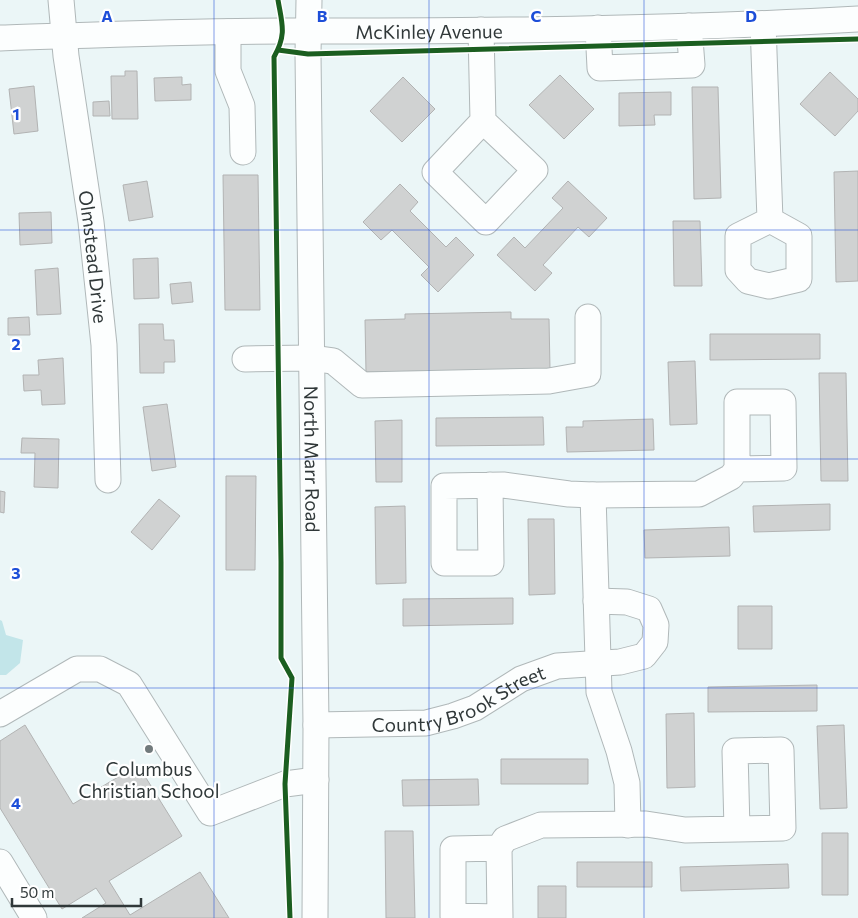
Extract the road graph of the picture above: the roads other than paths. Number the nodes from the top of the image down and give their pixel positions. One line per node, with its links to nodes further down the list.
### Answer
1 (61, 0): 10 (street, Olmstead Drive)
2 (308, 0): 8 (street, North Marr Road)
3 (858, 19): 4 (street, McKinley Avenue)
4 (763, 24): 5 (street, McKinley Avenue); 14 (street)
5 (689, 26): 6 (street, McKinley Avenue); 6 (street)
6 (598, 28): 7 (street, McKinley Avenue)
7 (481, 30): 8 (street, McKinley Avenue); 12 (street)
8 (307, 31): 9 (street, McKinley Avenue); 16 (street, North Marr Road)
9 (228, 32): 10 (street, McKinley Avenue); 13 (street)
10 (64, 36): 11 (street, McKinley Avenue); 19 (street, Olmstead Drive)
11 (0, 38)
12 (483, 121)
13 (243, 152)
14 (770, 220)
15 (588, 317): 16 (street)
16 (311, 358): 17 (street); 25 (street, North Marr Road)
17 (245, 359)
18 (737, 469): 21 (street)
19 (108, 480)
20 (490, 485): 21 (street)
21 (593, 495): 22 (street)
22 (596, 602): 23 (street); 23 (street, Country Brook Street)
23 (597, 663): 25 (street, Country Brook Street); 27 (street)
24 (0, 714): 26 (street)
25 (316, 725): 26 (street, North Marr Road)
26 (316, 780): 32 (street, North Marr Road)
27 (628, 825): 28 (street); 29 (street)
28 (737, 829)
29 (499, 848)
30 (0, 862): 31 (street)
31 (34, 918)
32 (316, 918)

